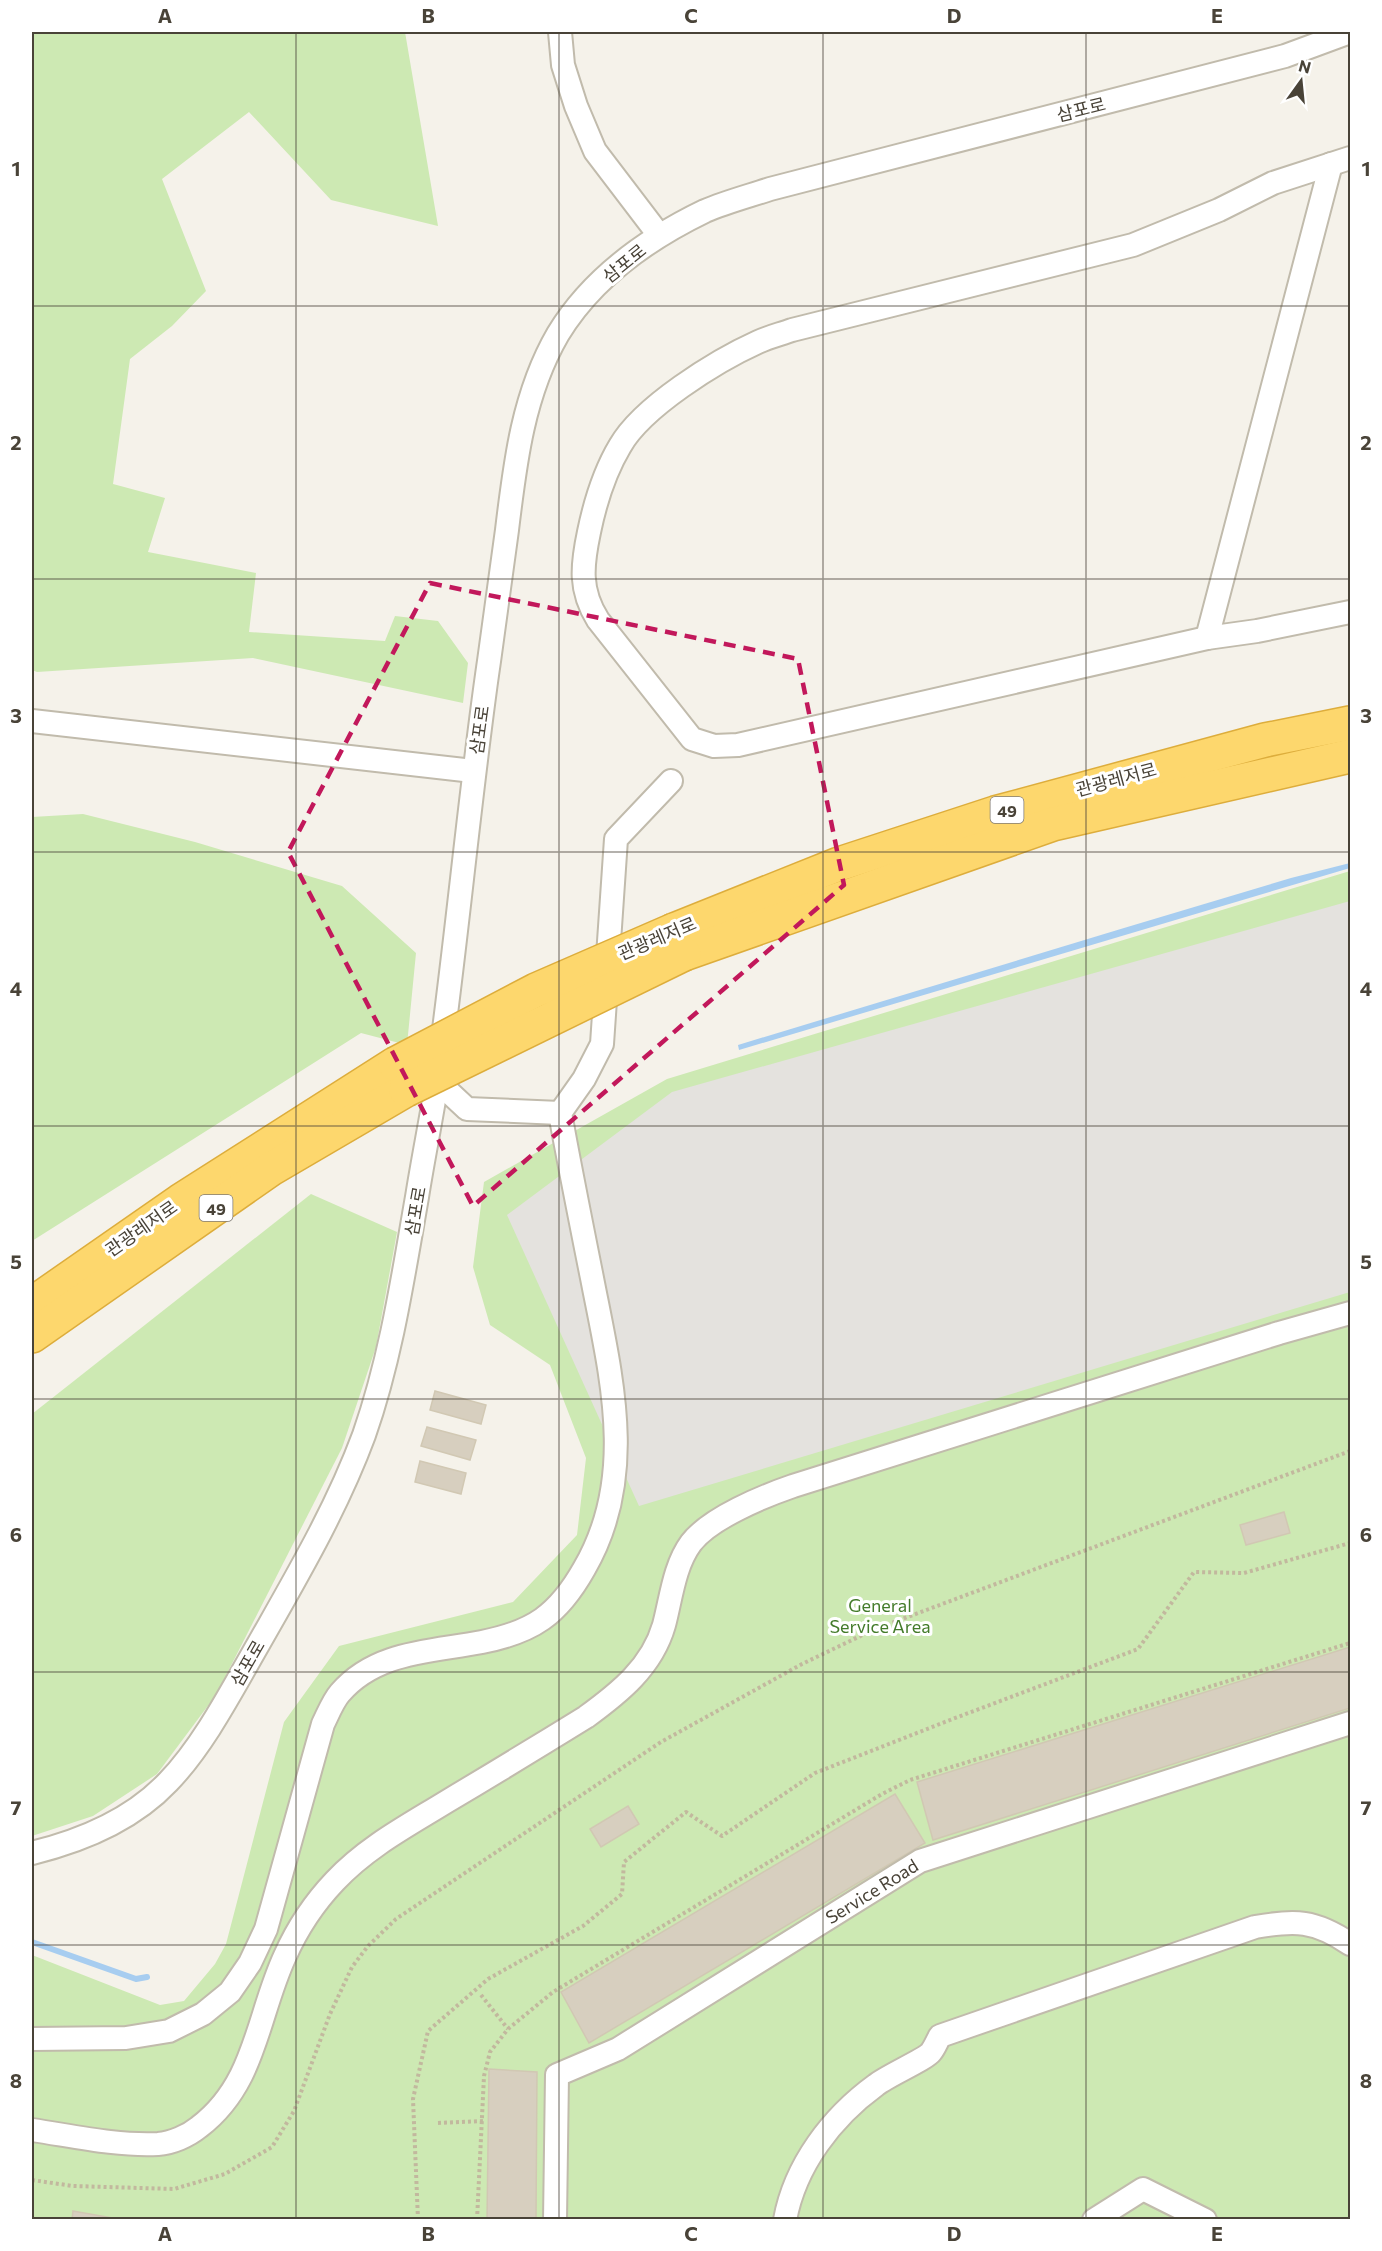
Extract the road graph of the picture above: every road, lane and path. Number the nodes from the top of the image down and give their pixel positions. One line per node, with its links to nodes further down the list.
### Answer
1 (560, 32): 4 (street)
2 (1350, 32): 4 (street, 삼포로)
3 (1341, 161): 6 (street); 6 (street)
4 (659, 236): 10 (street, 삼포로)
5 (1350, 612): 6 (street)
6 (1207, 638)
7 (32, 721): 10 (street)
8 (1350, 723): 12 (highway, 관광레저로 / 49)
9 (1350, 756): 12 (highway, 관광레저로 / 49)
10 (473, 771): 13 (street, 삼포로)
11 (670, 781): 14 (street)
12 (679, 942): 13 (highway, 관광레저로 / 49, bridge)
13 (413, 1078): 14 (street); 15 (highway, 관광레저로 / 49); 17 (highway, 관광레저로 / 49); 22 (street, 삼포로)
14 (560, 1113): 26 (street)
15 (32, 1304)
16 (1350, 1313): 29 (street)
17 (32, 1336)
18 (1350, 1451): 30 (path)
19 (1350, 1543): 31 (path)
20 (1350, 1643): 25 (path)
21 (1350, 1723): 33 (street, Service Road)
22 (32, 1853)
23 (1350, 1944): 34 (street)
24 (481, 1995): 25 (path)
25 (508, 2029): 27 (path)
26 (32, 2039)
27 (483, 2121): 28 (path); 32 (path)
28 (438, 2123)
29 (32, 2130)
30 (32, 2180)
31 (418, 2220)
32 (477, 2220)
33 (555, 2220)
34 (785, 2220)
35 (1094, 2220): 36 (street)
36 (1205, 2220)

